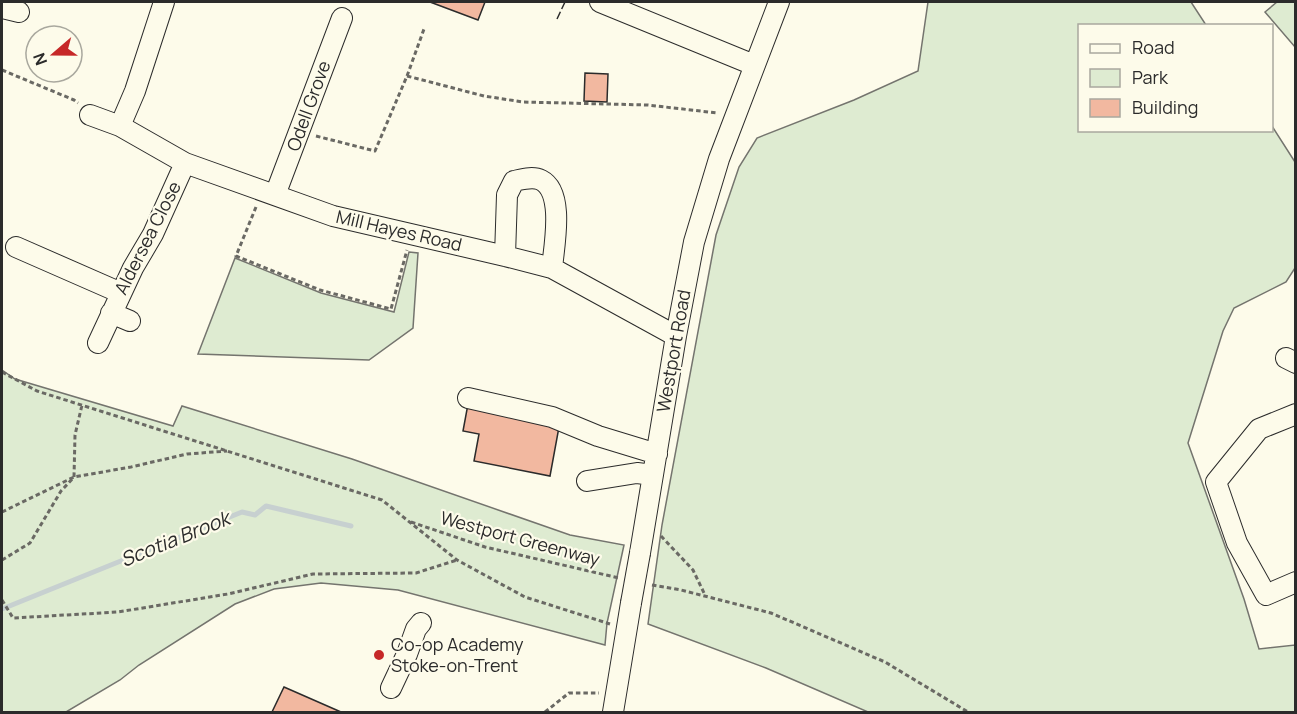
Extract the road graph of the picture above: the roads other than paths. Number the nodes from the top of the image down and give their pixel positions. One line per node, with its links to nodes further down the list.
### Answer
1 (164, 2): 7 (street)
2 (600, 2): 5 (street)
3 (779, 2): 5 (street, Westport Road)
4 (342, 18): 9 (street, Odell Grove)
5 (754, 65): 16 (street, Westport Road)
6 (90, 115): 7 (street, Mill Hayes Road)
7 (120, 126): 8 (street, Mill Hayes Road)
8 (185, 163): 9 (street, Mill Hayes Road); 13 (street, Aldersea Close)
9 (269, 193): 11 (street, Mill Hayes Road)
10 (16, 247): 13 (street)
11 (505, 256): 12 (street, Mill Hayes Road); 12 (street)
12 (552, 268): 16 (street, Mill Hayes Road)
13 (121, 292): 14 (street, Aldersea Close)
14 (111, 313): 15 (street, Aldersea Close); 17 (street, Aldersea Close)
15 (130, 321)
16 (676, 336): 20 (street, Westport Road)
17 (98, 343)
18 (468, 398): 20 (street)
19 (1296, 414): 23 (street)
20 (657, 454): 21 (street, Westport Road)
21 (653, 475): 22 (street); 26 (street, Westport Road, bridge)
22 (587, 481)
23 (1296, 582)
24 (421, 623): 25 (street)
25 (391, 688)
26 (614, 704)

